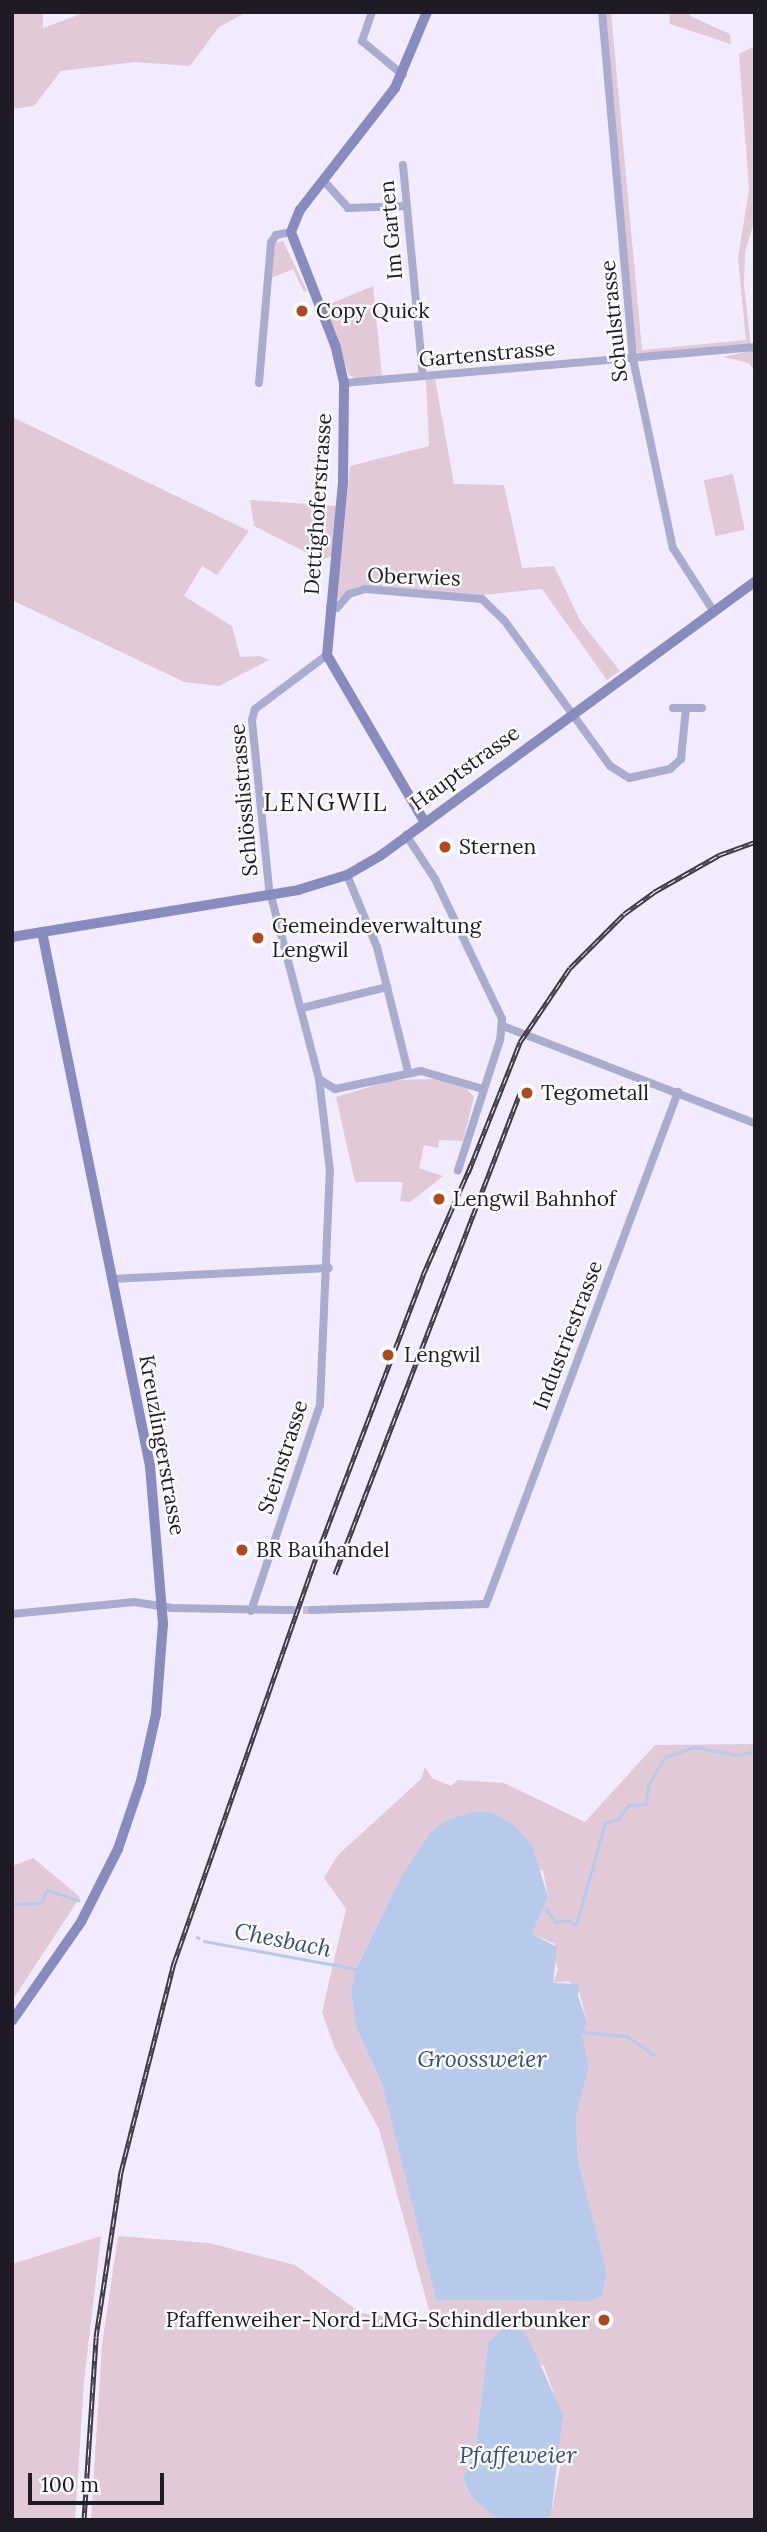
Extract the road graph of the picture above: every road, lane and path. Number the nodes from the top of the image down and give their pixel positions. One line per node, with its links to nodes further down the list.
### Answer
1 (372, 12): 4 (street)
2 (427, 12): 4 (street)
3 (603, 12): 10 (street, Schulstrasse)
4 (400, 79): 6 (street)
5 (404, 165): 7 (street, Im Garten)
6 (324, 181): 7 (street); 8 (street)
7 (407, 206): 11 (street, Im Garten)
8 (291, 232): 12 (street); 13 (street, Dettighoferstrasse)
9 (755, 348): 10 (street, Gartenstrasse)
10 (633, 359): 11 (street, Gartenstrasse); 16 (street, Schulstrasse)
11 (423, 375): 13 (street, Gartenstrasse)
12 (259, 383)
13 (344, 383): 15 (street, Dettighoferstrasse)
14 (755, 582): 16 (street, Hauptstrasse)
15 (330, 607): 17 (street, Dettighoferstrasse); 21 (street, Oberwies)
16 (714, 612): 21 (street, Hauptstrasse)
17 (327, 655): 22 (street); 25 (street, Schlösslistrasse)
18 (673, 708): 19 (street)
19 (686, 708): 20 (street); 21 (street, Oberwies)
20 (702, 708)
21 (573, 714): 22 (street, Hauptstrasse)
22 (424, 821): 23 (street, Hauptstrasse)
23 (406, 835): 24 (street, Hauptstrasse); 30 (street)
24 (347, 875): 25 (street, Hauptstrasse); 28 (street)
25 (272, 893): 26 (street, Hauptstrasse); 29 (street, Schlösslistrasse)
26 (42, 932): 27 (street, Hauptstrasse); 38 (street, Kreuzlingerstrasse)
27 (12, 937)
28 (387, 987): 29 (street); 31 (street)
29 (302, 1008): 32 (street, Steinstrasse)
30 (503, 1026): 33 (street); 34 (street)
31 (408, 1071): 32 (street); 33 (street)
32 (319, 1079): 37 (street, Steinstrasse)
33 (483, 1088): 36 (street)
34 (678, 1091): 35 (street); 41 (street, Industriestrasse)
35 (755, 1123)
36 (458, 1170)
37 (329, 1268): 38 (street); 42 (street, Steinstrasse)
38 (112, 1279): 39 (street, Kreuzlingerstrasse)
39 (163, 1605): 42 (street); 43 (street); 44 (street, Kreuzlingerstrasse)
40 (291, 1610): 42 (street)
41 (312, 1610)
42 (251, 1611)
43 (12, 1614)
44 (12, 2021)

